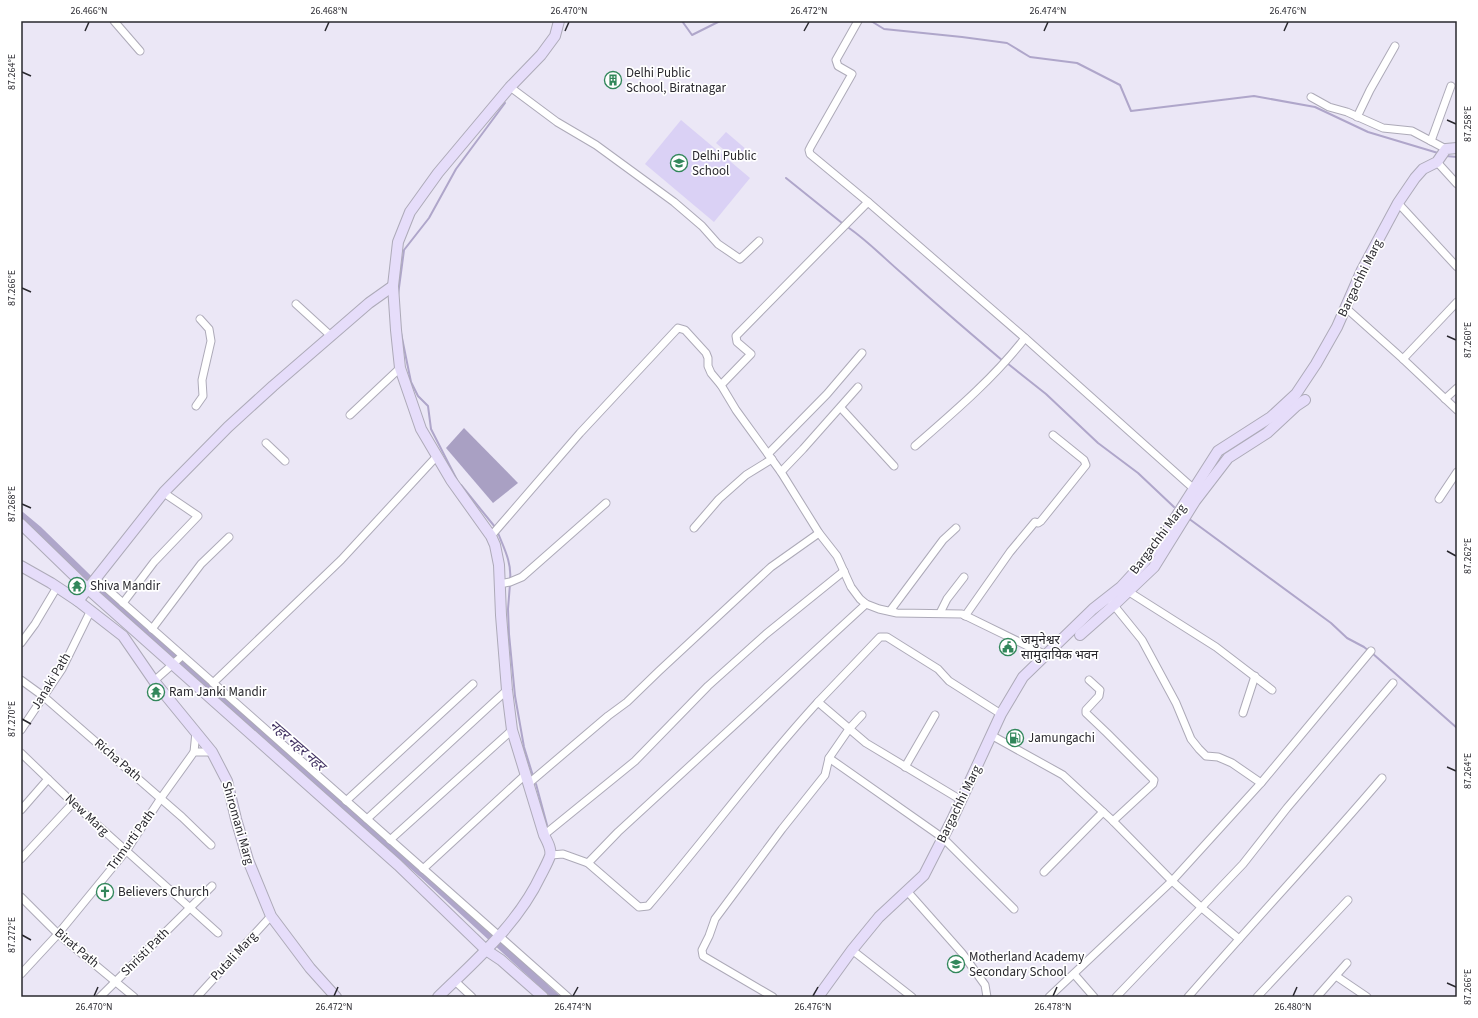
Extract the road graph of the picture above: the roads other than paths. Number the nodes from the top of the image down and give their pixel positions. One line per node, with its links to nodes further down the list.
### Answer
1 (114, 21): 5 (street)
2 (559, 21): 7 (street)
3 (857, 21): 15 (street)
4 (1395, 46): 9 (street)
5 (140, 51)
6 (1451, 86): 10 (street)
7 (510, 87): 17 (street); 19 (street)
8 (1310, 97): 9 (street)
9 (1357, 117): 10 (street)
10 (1432, 141): 12 (street)
11 (1457, 148): 12 (street)
12 (1445, 150): 13 (street, Bargachhi Marg)
13 (1438, 161): 14 (street); 16 (street, Bargachhi Marg)
14 (1457, 184)
15 (868, 202): 25 (street); 29 (street)
16 (1398, 203): 18 (street); 22 (street, Bargachhi Marg)
17 (759, 241)
18 (1457, 267)
19 (393, 286): 24 (street); 28 (street)
20 (296, 304): 24 (street)
21 (1456, 306): 27 (street)
22 (1346, 308): 27 (street); 47 (street, Bargachhi Marg)
23 (200, 319): 34 (street)
24 (332, 336): 48 (street)
25 (1025, 338): 40 (street); 47 (street)
26 (862, 353): 42 (street)
27 (1403, 359): 32 (street)
28 (400, 368): 37 (street); 41 (street)
29 (721, 385): 42 (street); 55 (street)
30 (858, 388): 35 (street)
31 (1457, 388): 32 (street)
32 (1445, 398): 36 (street)
33 (1305, 400): 63 (street)
34 (196, 406)
35 (840, 408): 44 (street); 45 (street)
36 (1457, 410)
37 (350, 415)
38 (1053, 435): 71 (street)
39 (266, 443): 43 (street)
40 (915, 446)
41 (437, 456): 55 (street); 83 (street)
42 (770, 456): 45 (street); 52 (street)
43 (285, 461)
44 (894, 466)
45 (781, 472): 54 (street)
46 (1457, 472): 49 (street)
47 (1194, 489): 63 (street, Bargachhi Marg)
48 (164, 494): 60 (street); 66 (street)
49 (1439, 499)
50 (606, 503): 61 (street)
51 (21, 524): 60 (street)
52 (694, 528)
53 (956, 528): 69 (street)
54 (820, 533): 58 (street); 106 (street)
55 (491, 536): 61 (street)
56 (229, 538): 72 (street)
57 (21, 566): 62 (street, Shiromani Marg)
58 (844, 572): 67 (street); 116 (street)
59 (964, 577): 70 (street)
60 (92, 584): 64 (street); 66 (street); 78 (street)
61 (500, 584): 86 (street)
62 (57, 587): 64 (street, Shiromani Marg); 74 (street)
63 (1125, 589): 65 (street, Bargachhi Marg); 79 (street)
64 (78, 601): 68 (street, Shiromani Marg)
65 (1111, 602): 73 (street); 76 (street, Bargachhi Marg); 107 (street)
66 (123, 603): 72 (street)
67 (866, 604): 69 (street); 123 (street)
68 (91, 610): 82 (street, Shiromani Marg); 88 (street, Janaki Path)
69 (890, 611): 70 (street)
70 (940, 613): 71 (street)
71 (965, 616): 76 (street)
72 (152, 629): 77 (street)
73 (1080, 635)
74 (21, 643)
75 (1371, 652): 107 (street)
76 (1046, 655): 91 (street, Bargachhi Marg)
77 (182, 656): 78 (street); 83 (street)
78 (172, 664): 82 (street); 138 (street)
79 (1255, 676): 87 (street); 90 (street)
80 (21, 680): 88 (street, Richa Path)
81 (1089, 680): 115 (street)
82 (154, 681): 97 (street, Shiromani Marg)
83 (213, 683): 109 (street)
84 (473, 684): 109 (street)
85 (1393, 684): 133 (street)
86 (506, 690): 96 (street); 114 (street)
87 (1272, 690)
88 (43, 696): 95 (street, Janaki Path); 108 (street, Richa Path)
89 (818, 702): 91 (street); 94 (street); 123 (street)
90 (1243, 713)
91 (1001, 714): 98 (street, Bargachhi Marg)
92 (935, 715): 103 (street)
93 (862, 716): 94 (street)
94 (849, 729): 102 (street); 103 (street)
95 (21, 730)
96 (512, 730): 106 (street); 118 (street)
97 (196, 732): 99 (street); 100 (street, Shiromani Marg)
98 (991, 735): 110 (street, Bargachhi Marg); 113 (street)
99 (194, 752): 100 (street); 108 (street, Trimurti Path)
100 (212, 752): 134 (street, Shiromani Marg)
101 (21, 753): 105 (street, New Marg)
102 (829, 758): 117 (street); 154 (street)
103 (905, 767): 110 (street)
104 (1382, 778): 137 (street)
105 (48, 779): 111 (street, New Marg); 112 (street)
106 (527, 779): 116 (street); 124 (street)
107 (1262, 783): 126 (street)
108 (161, 798): 119 (street, Richa Path); 120 (street, Trimurti Path)
109 (346, 800): 114 (street)
110 (961, 800): 117 (street, Bargachhi Marg)
111 (74, 803): 120 (street, New Marg); 122 (street)
112 (21, 810)
113 (1103, 812): 115 (street); 125 (street)
114 (366, 819): 118 (street)
115 (1113, 821): 126 (street)
116 (544, 835): 121 (street)
117 (943, 838): 128 (street, Bargachhi Marg); 132 (street)
118 (390, 840): 124 (street)
119 (211, 845)
120 (126, 851): 131 (street, New Marg); 136 (street, Trimurti Path)
121 (550, 855): 123 (street); 138 (street)
122 (21, 859)
123 (588, 863)
124 (423, 869): 138 (street)
125 (1044, 872)
126 (1172, 881): 133 (street); 142 (street)
127 (212, 886): 131 (street)
128 (908, 891): 139 (street, Bargachhi Marg); 157 (street)
129 (21, 898): 136 (street, Birat Path)
130 (1348, 900): 162 (street)
131 (190, 907): 135 (street, New Marg); 145 (street, Shristi Path)
132 (1014, 908)
133 (1202, 908): 137 (street); 160 (street)
134 (271, 916): 148 (street, Putali Marg); 149 (street, Shiromani Marg)
135 (218, 933)
136 (58, 934): 141 (street, Trimurti Path); 145 (street, Birat Path)
137 (1239, 939): 161 (street)
138 (493, 943): 144 (street); 152 (street); 153 (street)
139 (852, 950): 155 (street, Bargachhi Marg); 156 (street)
140 (1347, 963): 143 (street)
141 (21, 974)
142 (1074, 974): 158 (street); 159 (street)
143 (1336, 976): 163 (street); 164 (street)
144 (455, 980): 150 (street); 151 (street)
145 (116, 981): 146 (street, Shristi Path); 147 (street, Birat Path)
146 (100, 997)
147 (134, 997)
148 (197, 997)
149 (336, 997)
150 (438, 997)
151 (472, 997)
152 (543, 997)
153 (568, 997)
154 (773, 997)
155 (818, 997)
156 (912, 997)
157 (987, 997)
158 (1049, 997)
159 (1094, 997)
160 (1116, 997)
161 (1188, 997)
162 (1257, 997)
163 (1317, 997)
164 (1366, 997)

